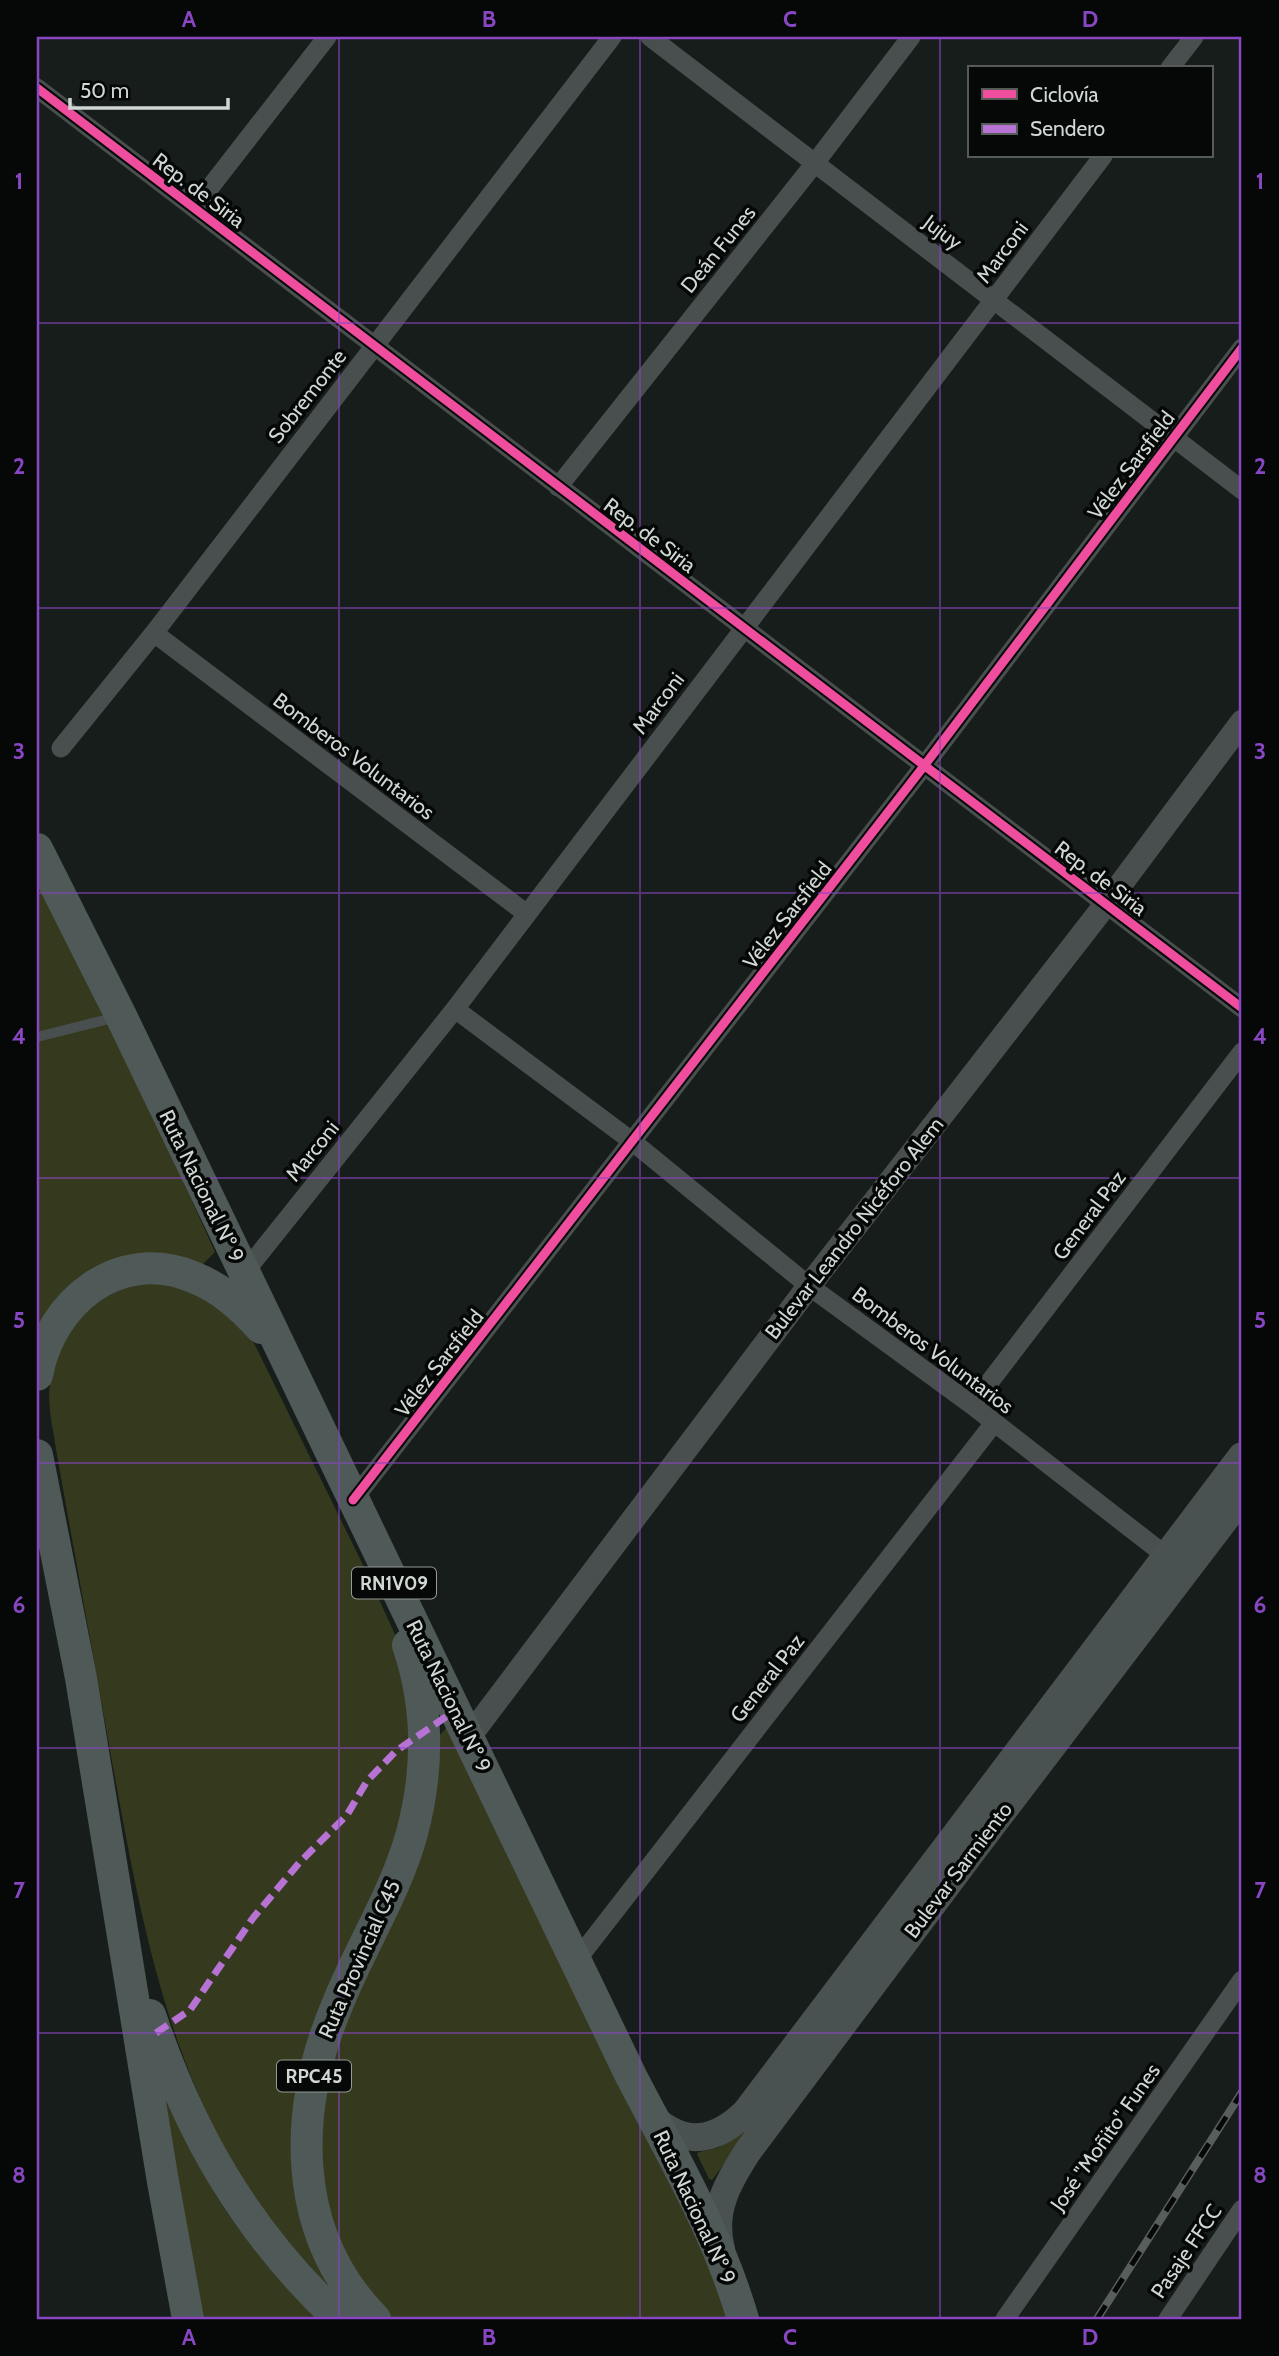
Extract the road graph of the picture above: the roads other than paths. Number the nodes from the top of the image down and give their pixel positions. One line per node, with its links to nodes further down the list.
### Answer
1 (327, 37): 10 (street)
2 (611, 37): 12 (street, Sobremonte)
3 (650, 37): 9 (street, Jujuy)
4 (911, 37): 9 (street, Deán Funes)
5 (1194, 37): 6 (street)
6 (1172, 66)
7 (37, 88): 10 (street, Rep. de Siria)
8 (1101, 158): 11 (street, Marconi)
9 (815, 163): 11 (street, Jujuy); 15 (street, Deán Funes)
10 (194, 208): 12 (street, Rep. de Siria)
11 (994, 299): 14 (street, Jujuy); 17 (street, Marconi)
12 (375, 346): 15 (street, Rep. de Siria); 18 (street, Sobremonte)
13 (1242, 348): 14 (street, Vélez Sarsfield)
14 (1174, 438): 16 (street, Jujuy); 21 (street, Vélez Sarsfield)
15 (558, 487): 17 (street, Rep. de Siria)
16 (1242, 490)
17 (744, 628): 21 (street, Rep. de Siria); 24 (street, Marconi)
18 (154, 633): 20 (street, Sobremonte); 24 (street, Bomberos Voluntarios)
19 (1242, 722): 23 (street, Bulevar Leandro Nicéforo Alem)
20 (61, 748)
21 (924, 766): 23 (street, Rep. de Siria); 30 (street, Vélez Sarsfield)
22 (37, 849): 27 (main road, Ruta Nacional Nº 9 / RN1V09)
23 (1105, 904): 25 (street, Rep. de Siria); 32 (street, Bulevar Leandro Nicéforo Alem)
24 (527, 914): 26 (street, Marconi)
25 (1242, 1008)
26 (455, 1009): 30 (street, Bomberos Voluntarios); 31 (street, Marconi)
27 (121, 1016): 28 (lane); 31 (main road, Ruta Nacional Nº 9 / RN1V09)
28 (37, 1037)
29 (1242, 1052): 35 (street, General Paz)
30 (633, 1142): 32 (street, Bomberos Voluntarios); 40 (street, Vélez Sarsfield)
31 (244, 1273): 33 (main road, Ruta Nacional Nº 9 / RN1V09)
32 (809, 1286): 35 (street, Bomberos Voluntarios); 43 (street, Bulevar Leandro Nicéforo Alem)
33 (281, 1350): 34 (main road, RN1V09); 40 (main road, Ruta Nacional Nº 9 / RN1V09)
34 (37, 1375)
35 (972, 1405): 36 (street, Bomberos Voluntarios)
36 (994, 1423): 42 (street, Bomberos Voluntarios); 45 (street, General Paz)
37 (37, 1455): 44 (main road)
38 (1242, 1456): 42 (main road, Bulevar Sarmiento)
39 (1242, 1497): 42 (main road, Bulevar Sarmiento)
40 (353, 1500): 41 (main road, Ruta Nacional Nº 9 / RN1V09)
41 (375, 1543): 43 (main road, Ruta Nacional Nº 9 / RN1V09); 53 (main road, Ruta Provincial C45 / RPC45)
42 (1176, 1564): 47 (main road, Bulevar Sarmiento)
43 (469, 1737): 45 (main road, Ruta Nacional Nº 9 / RN1V09)
44 (114, 1871): 51 (main road); 52 (main road)
45 (576, 1961): 48 (main road, Ruta Nacional Nº 9 / RN1V09)
46 (1242, 1980): 55 (street, José "Moñito" Funes)
47 (763, 2111): 48 (main road, Bulevar Sarmiento); 50 (main road, Bulevar Sarmiento)
48 (652, 2117): 50 (main road, Ruta Nacional Nº 9 / RN1V09)
49 (1242, 2209): 56 (street, Pasaje FFCC)
50 (724, 2262): 54 (main road, Ruta Nacional Nº 9 / RN1V09)
51 (187, 2319)
52 (339, 2319)
53 (375, 2319)
54 (743, 2319)
55 (1005, 2319)
56 (1168, 2319)

